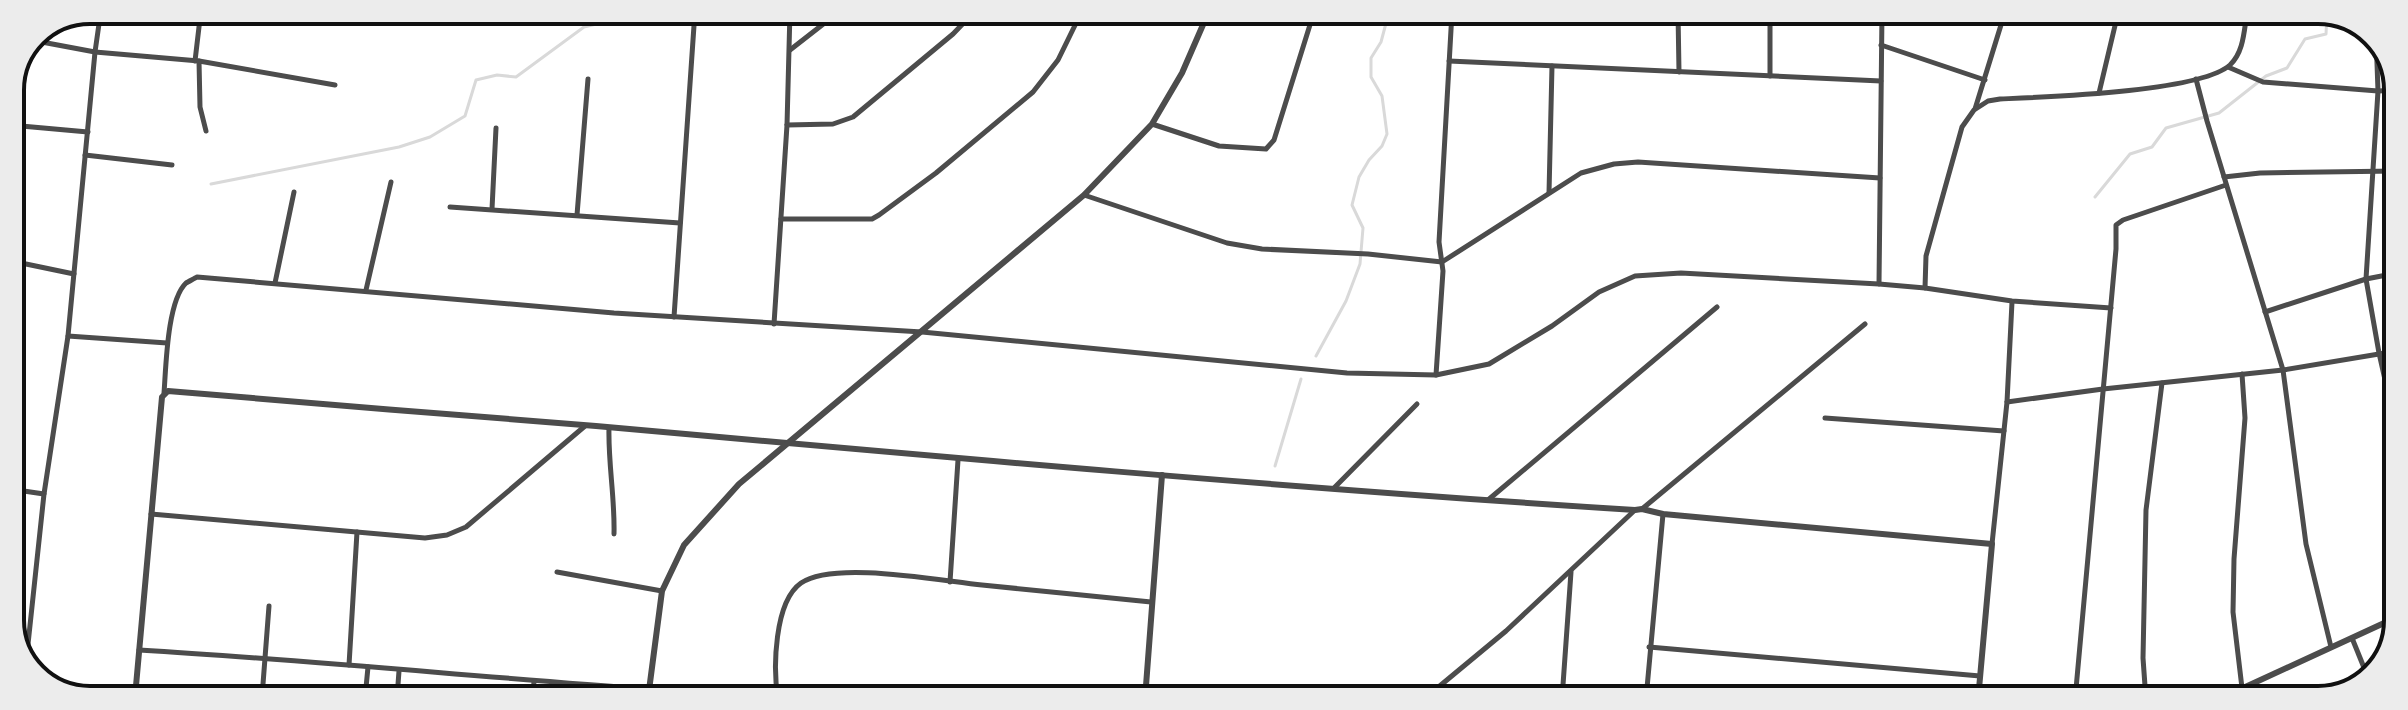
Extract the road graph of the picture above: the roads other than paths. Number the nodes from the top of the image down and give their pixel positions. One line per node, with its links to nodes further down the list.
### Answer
1 (99, 24): 20 (street)
2 (200, 24): 21 (street)
3 (694, 24): 60 (street)
4 (790, 24): 19 (street)
5 (823, 24): 19 (street)
6 (962, 24): 40 (street)
7 (1076, 24): 59 (street)
8 (1203, 24): 39 (street)
9 (1310, 24): 39 (street)
10 (1451, 24): 22 (street)
11 (1678, 24): 26 (street)
12 (1770, 24): 27 (street)
13 (1882, 24): 18 (street)
14 (2001, 24): 30 (street)
15 (2115, 24): 36 (street)
16 (2244, 24): 25 (street)
17 (44, 42): 20 (street)
18 (1881, 45): 30 (street); 31 (street)
19 (789, 51): 40 (street)
20 (95, 52): 21 (street); 44 (street)
21 (197, 61): 32 (street); 43 (street)
22 (1449, 61): 24 (street); 61 (street)
23 (2377, 61): 34 (street)
24 (1552, 66): 26 (street); 54 (street)
25 (2228, 67): 29 (street); 34 (street)
26 (1679, 72): 27 (street)
27 (1770, 76): 31 (street)
28 (588, 79): 58 (street)
29 (2196, 79): 36 (street); 49 (street)
30 (1985, 80): 33 (street)
31 (1881, 81): 50 (street)
32 (335, 85)
33 (1982, 87): 37 (street); 38 (street)
34 (2378, 91): 35 (street); 47 (street)
35 (2384, 91)
36 (2098, 94): 37 (street)
37 (1988, 101): 38 (street)
38 (1974, 110): 68 (street)
39 (1152, 124): 55 (street)
40 (787, 125): 59 (street)
41 (24, 126): 44 (street)
42 (496, 128): 57 (street)
43 (206, 131)
44 (88, 132): 45 (street)
45 (85, 155): 46 (street); 63 (street)
46 (172, 165)
47 (2373, 172): 48 (street); 49 (street); 65 (street)
48 (2384, 172)
49 (2224, 177): 52 (street)
50 (1880, 178): 54 (street); 67 (street)
51 (391, 182): 69 (street)
52 (2226, 185): 72 (street); 73 (street)
53 (294, 192): 66 (street)
54 (1548, 194): 61 (street)
55 (1084, 195): 61 (street); 77 (street)
56 (450, 207): 57 (street)
57 (492, 209): 58 (street)
58 (577, 215): 60 (street)
59 (781, 219): 75 (street)
60 (680, 223): 74 (street)
61 (1442, 262): 84 (street)
62 (26, 264): 63 (street)
63 (74, 274): 78 (street)
64 (2384, 276): 65 (street)
65 (2366, 279): 73 (street); 81 (street)
66 (275, 283): 69 (street); 79 (street)
67 (1879, 284): 68 (street); 84 (street)
68 (1925, 288): 70 (street)
69 (366, 290): 74 (street)
70 (2012, 301): 72 (street); 89 (street)
71 (1717, 307): 101 (street)
72 (2111, 308): 87 (street)
73 (2265, 312): 82 (street)
74 (674, 317): 75 (street)
75 (774, 324): 77 (street)
76 (1865, 324): 102 (street)
77 (922, 332): 84 (street); 95 (street)
78 (68, 336): 79 (street); 100 (street)
79 (167, 343): 88 (street)
80 (2384, 352): 81 (street)
81 (2379, 353): 82 (street); 85 (street)
82 (2283, 370): 83 (street); 118 (street)
83 (2242, 374): 86 (street); 142 (street)
84 (1436, 375)
85 (2384, 375)
86 (2162, 383): 87 (street); 141 (street)
87 (2103, 389): 89 (street); 140 (street)
88 (164, 393): 92 (street); 103 (street)
89 (2007, 402): 94 (street)
90 (1417, 404): 98 (street)
91 (1825, 418): 94 (street)
92 (585, 426): 93 (street); 105 (street)
93 (609, 428): 95 (street); 106 (street)
94 (2004, 431): 107 (street)
95 (787, 444): 96 (street); 111 (street)
96 (958, 460): 97 (street); 110 (street)
97 (1162, 475): 98 (street); 112 (street)
98 (1334, 489): 101 (street)
99 (24, 491): 100 (street)
100 (44, 494): 116 (street)
101 (1488, 501): 102 (street)
102 (1639, 510): 104 (street); 108 (street)
103 (151, 514): 105 (street); 119 (street)
104 (1663, 514): 107 (street); 117 (street)
105 (357, 532): 121 (street)
106 (614, 534)
107 (1992, 544): 125 (street)
108 (1571, 571): 136 (street); 137 (street)
109 (557, 572): 111 (street)
110 (950, 582): 112 (street); 134 (street)
111 (662, 591): 133 (street)
112 (1151, 602): 135 (street)
113 (269, 606): 120 (street)
114 (2384, 623): 115 (street)
115 (2352, 638): 118 (street); 123 (street)
116 (28, 643)
117 (1649, 647): 125 (street); 138 (street)
118 (2331, 647): 143 (street)
119 (139, 650): 120 (street); 127 (street)
120 (265, 658): 121 (street); 128 (street)
121 (349, 665): 122 (street)
122 (368, 667): 124 (street); 129 (street)
123 (2364, 667)
124 (399, 671): 126 (street); 130 (street)
125 (1980, 676): 139 (street)
126 (534, 681): 131 (street); 132 (street)
127 (136, 686)
128 (263, 686)
129 (366, 686)
130 (398, 686)
131 (534, 686)
132 (605, 686)
133 (648, 686)
134 (776, 686)
135 (1146, 686)
136 (1440, 686)
137 (1563, 686)
138 (1647, 686)
139 (1979, 686)
140 (2076, 686)
141 (2145, 686)
142 (2242, 686)
143 (2246, 686)

